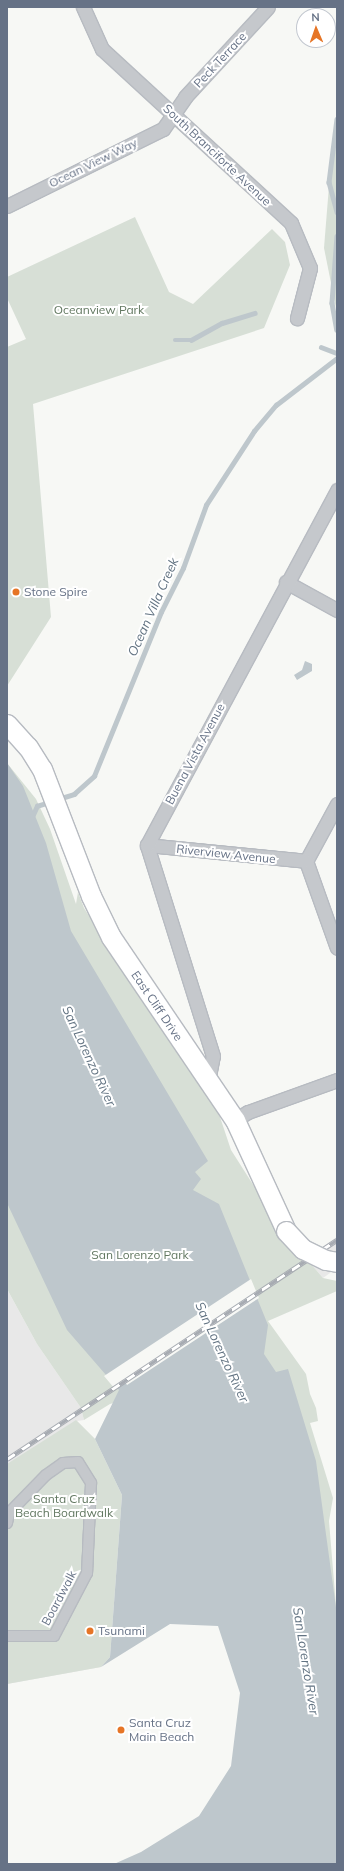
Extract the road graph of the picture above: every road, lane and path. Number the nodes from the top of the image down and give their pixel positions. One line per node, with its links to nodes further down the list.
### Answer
1 (84, 7): 3 (street, South Branciforte Avenue)
2 (268, 7): 3 (street, Peck Terrace)
3 (172, 114): 4 (street, Ocean View Way); 5 (street, South Branciforte Avenue)
4 (7, 206)
5 (297, 318)
6 (337, 490): 7 (street, Buena Vista Avenue)
7 (286, 582): 8 (street); 11 (street, Buena Vista Avenue)
8 (337, 610)
9 (10, 726): 15 (main road, East Cliff Drive)
10 (337, 804): 12 (street)
11 (147, 845): 12 (street, Riverview Avenue); 14 (street)
12 (306, 861): 13 (street)
13 (337, 948)
14 (206, 1032): 15 (street); 17 (street)
15 (195, 1062): 17 (main road, East Cliff Drive)
16 (337, 1080): 18 (street)
17 (208, 1081): 18 (main road, East Cliff Drive)
18 (235, 1120): 19 (main road, East Cliff Drive, bridge)
19 (337, 1262)
20 (7, 1523): 21 (street, Boardwalk)
21 (7, 1636)

